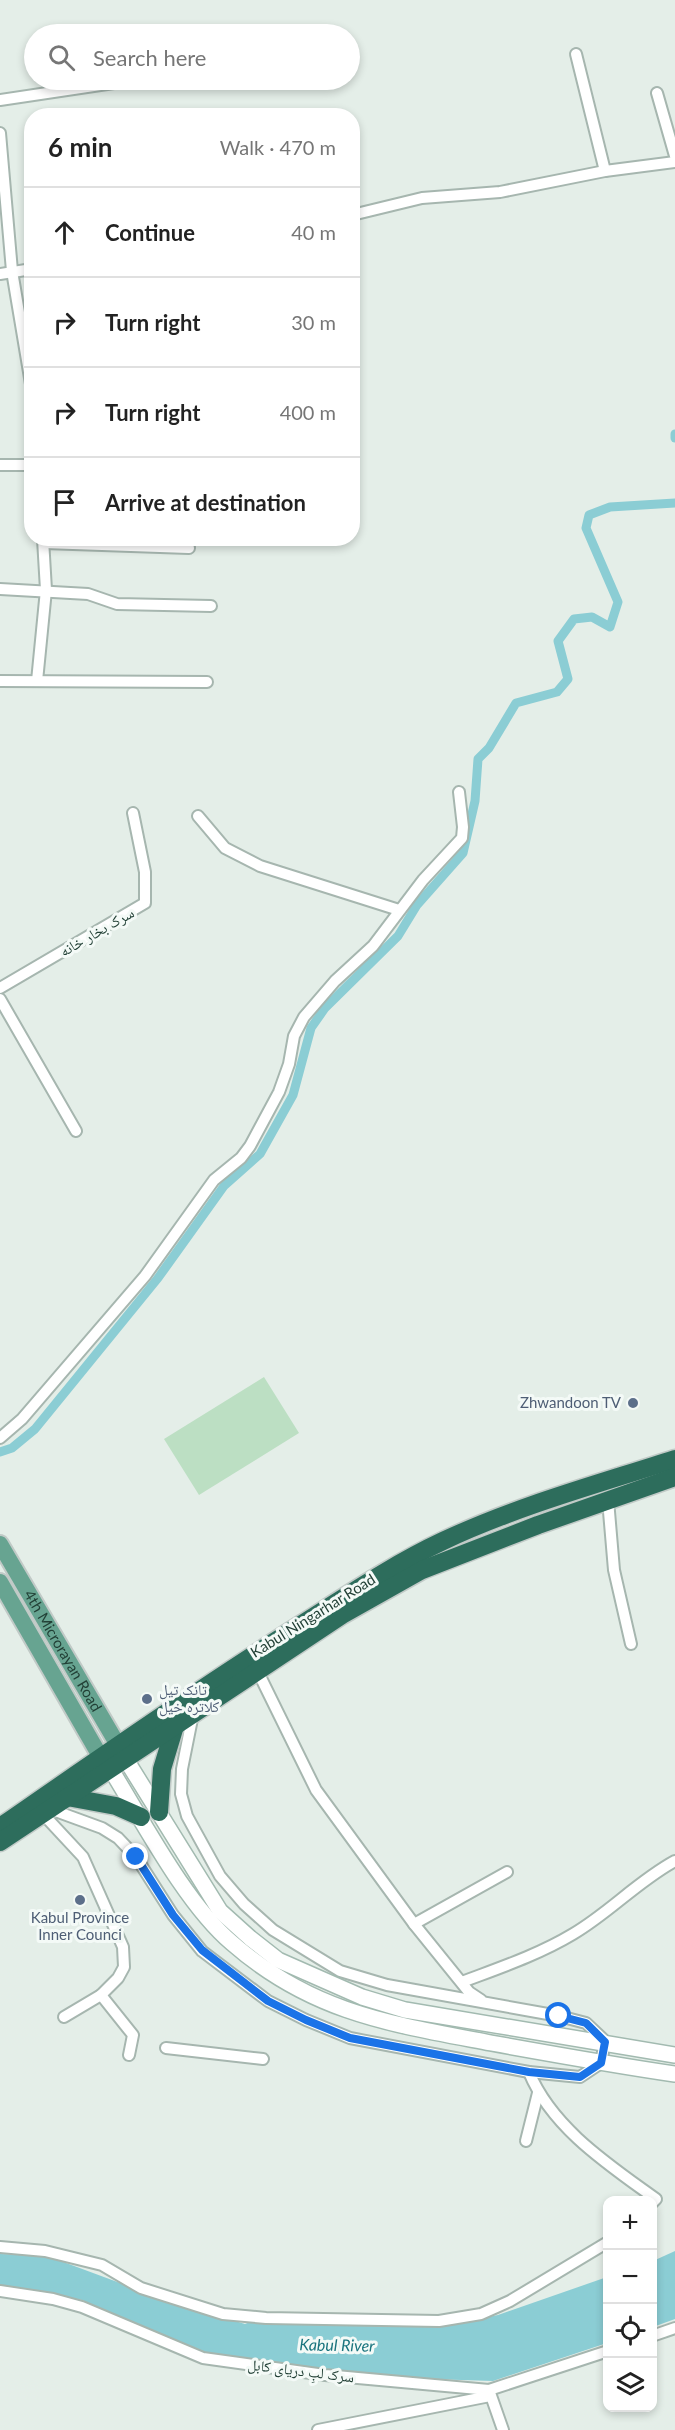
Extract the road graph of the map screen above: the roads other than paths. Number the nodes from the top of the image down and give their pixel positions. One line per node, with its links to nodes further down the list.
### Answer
1 (576, 54): 8 (street)
2 (67, 90): 4 (street)
3 (657, 93): 6 (street)
4 (0, 100)
5 (0, 133): 11 (street)
6 (675, 156)
7 (675, 162): 8 (street)
8 (605, 171): 9 (street)
9 (360, 213)
10 (24, 270): 11 (street)
11 (12, 271): 12 (street); 13 (street)
12 (0, 274)
13 (24, 342)
14 (0, 465): 15 (street)
15 (24, 465)
16 (44, 546): 20 (street)
17 (148, 546): 18 (street)
18 (189, 548)
19 (0, 589): 20 (street)
20 (46, 590): 21 (street); 23 (street)
21 (211, 606)
22 (0, 681): 23 (street)
23 (37, 681): 24 (street)
24 (207, 682)
25 (459, 792): 28 (street)
26 (134, 813): 29 (street, سرک بخار خانه)
27 (198, 816): 28 (street)
28 (399, 910): 32 (street)
29 (0, 988)
30 (0, 999): 31 (street)
31 (76, 1131)
32 (0, 1438)
33 (675, 1459): 42 (highway, Kabul Ningarhar Road)
34 (675, 1477): 35 (highway, Kabul Ningarhar Road)
35 (608, 1500): 38 (street); 39 (highway, Kabul Ningarhar Road)
36 (0, 1544): 42 (main road, 4th Microrayan Road)
37 (0, 1582): 42 (main road, 4th Microrayan Road)
38 (631, 1644)
39 (258, 1672): 40 (highway, Kabul Ningarhar Road); 50 (street)
40 (193, 1714): 41 (highway, Kabul Ningarhar Road); 53 (street)
41 (175, 1726): 42 (highway, Kabul Ningarhar Road); 45 (highway)
42 (112, 1757): 43 (highway, Kabul Ningarhar Road); 45 (main road); 46 (highway, Kabul Ningarhar Road)
43 (67, 1797): 44 (highway, Kabul Ningarhar Road); 45 (highway)
44 (46, 1812): 47 (highway, Kabul Ningarhar Road); 52 (street); 61 (street)
45 (150, 1815): 55 (main road); 60 (main road)
46 (0, 1827)
47 (0, 1842)
48 (675, 1861): 51 (street)
49 (507, 1872): 50 (street)
50 (414, 1924): 51 (street)
51 (462, 1982): 53 (street)
52 (101, 1995): 54 (street); 57 (street)
53 (486, 2002): 55 (street)
54 (64, 2017)
55 (605, 2042): 58 (main road); 60 (street)
56 (166, 2048): 59 (street)
57 (129, 2055)
58 (675, 2055)
59 (263, 2059)
60 (601, 2063): 61 (street); 62 (main road)
61 (529, 2072): 63 (street)
62 (675, 2074)
63 (537, 2092): 64 (street); 65 (street)
64 (526, 2141)
65 (652, 2196)
66 (603, 2245): 67 (street)
67 (0, 2247)
68 (0, 2291): 72 (street, سرک لبِ دریای کابل)
69 (675, 2328): 70 (street)
70 (657, 2334)
71 (603, 2353): 72 (street, سرک لبِ دریای کابل)
72 (490, 2393): 73 (street); 74 (street)
73 (318, 2430)
74 (503, 2430)

